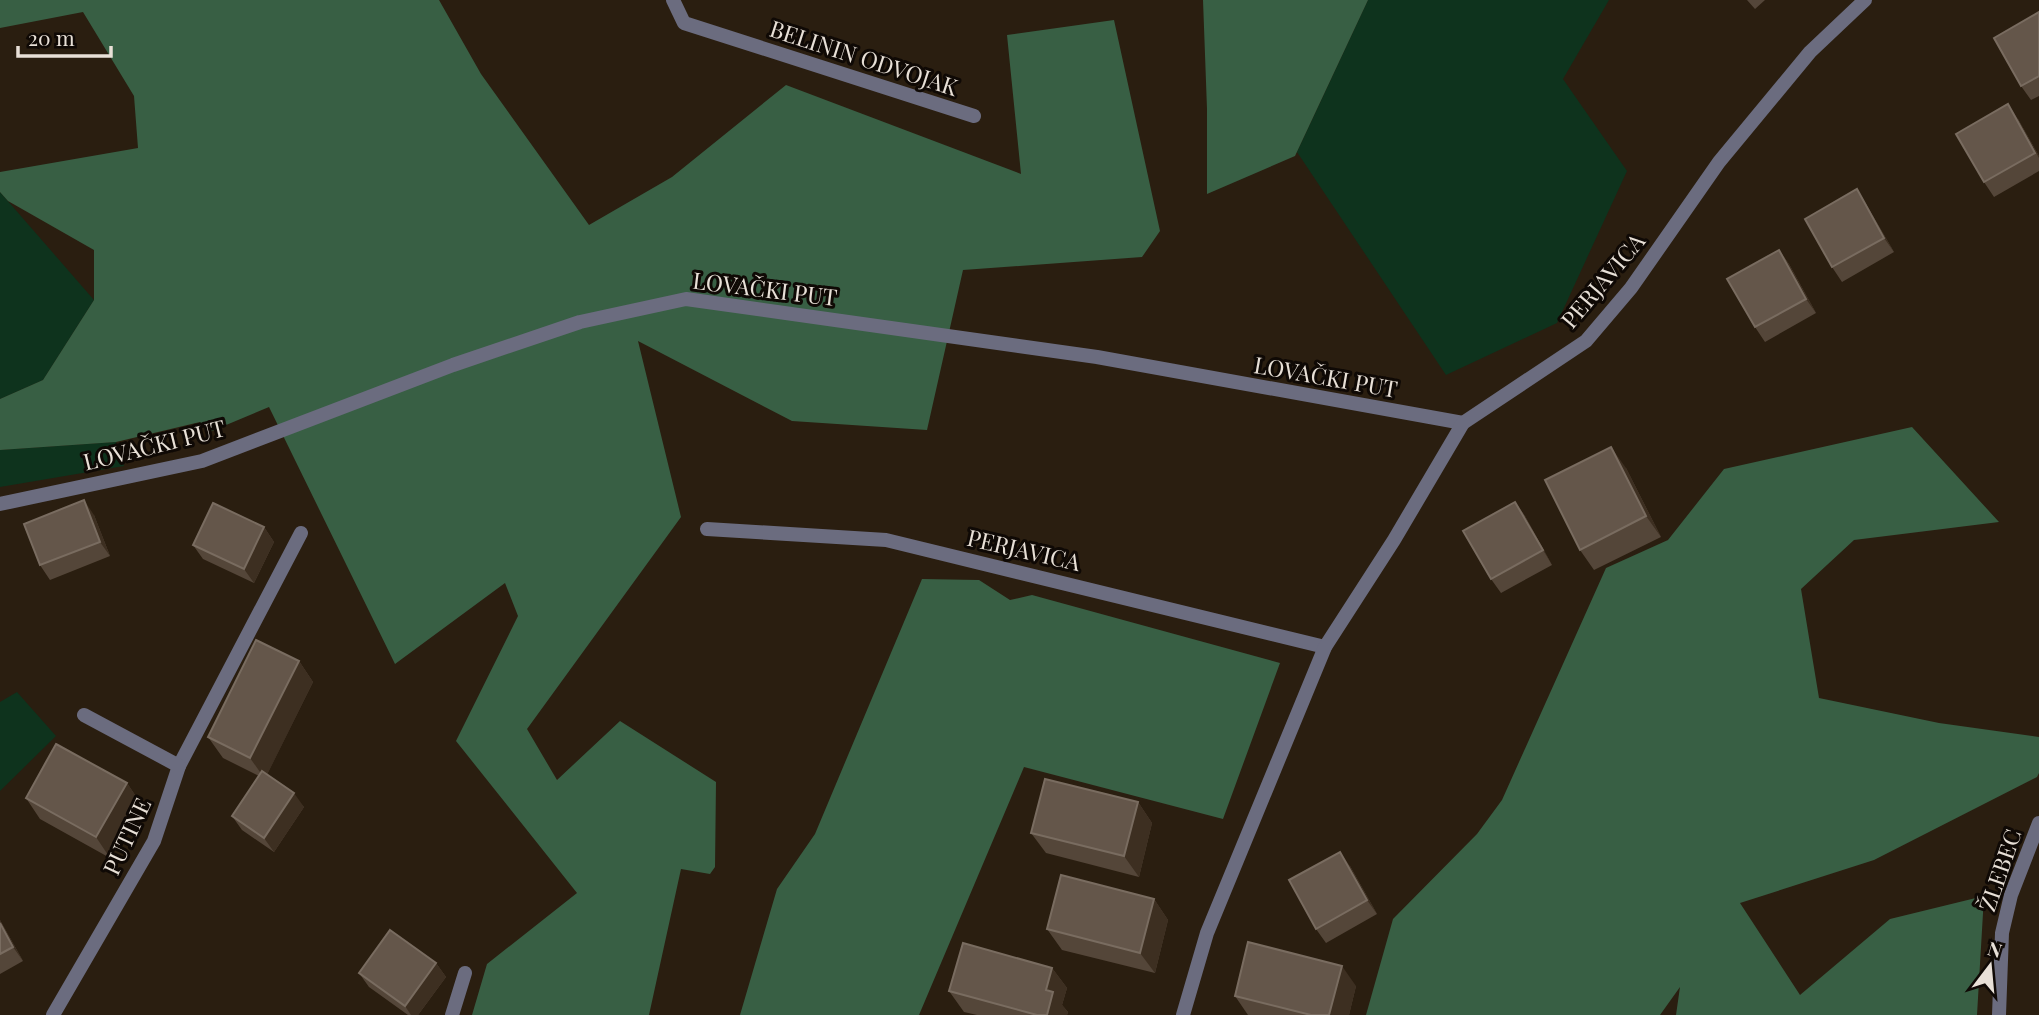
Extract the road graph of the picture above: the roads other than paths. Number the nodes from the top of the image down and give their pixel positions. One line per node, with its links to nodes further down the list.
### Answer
1 (673, 0): 3 (street, BELININ ODVOJAK)
2 (1865, 0): 4 (street, PERJAVICA)
3 (974, 116)
4 (1463, 423): 5 (street, LOVAČKI PUT); 8 (street, PERJAVICA)
5 (0, 504)
6 (706, 529): 8 (street, PERJAVICA)
7 (301, 533): 10 (street, PUTINE)
8 (1325, 647): 15 (street, PERJAVICA)
9 (84, 715): 10 (street)
10 (179, 766): 13 (street, PUTINE)
11 (2039, 823): 16 (street, ŽLEBEC)
12 (465, 973): 14 (street)
13 (53, 1015)
14 (452, 1015)
15 (1183, 1015)
16 (1999, 1015)

